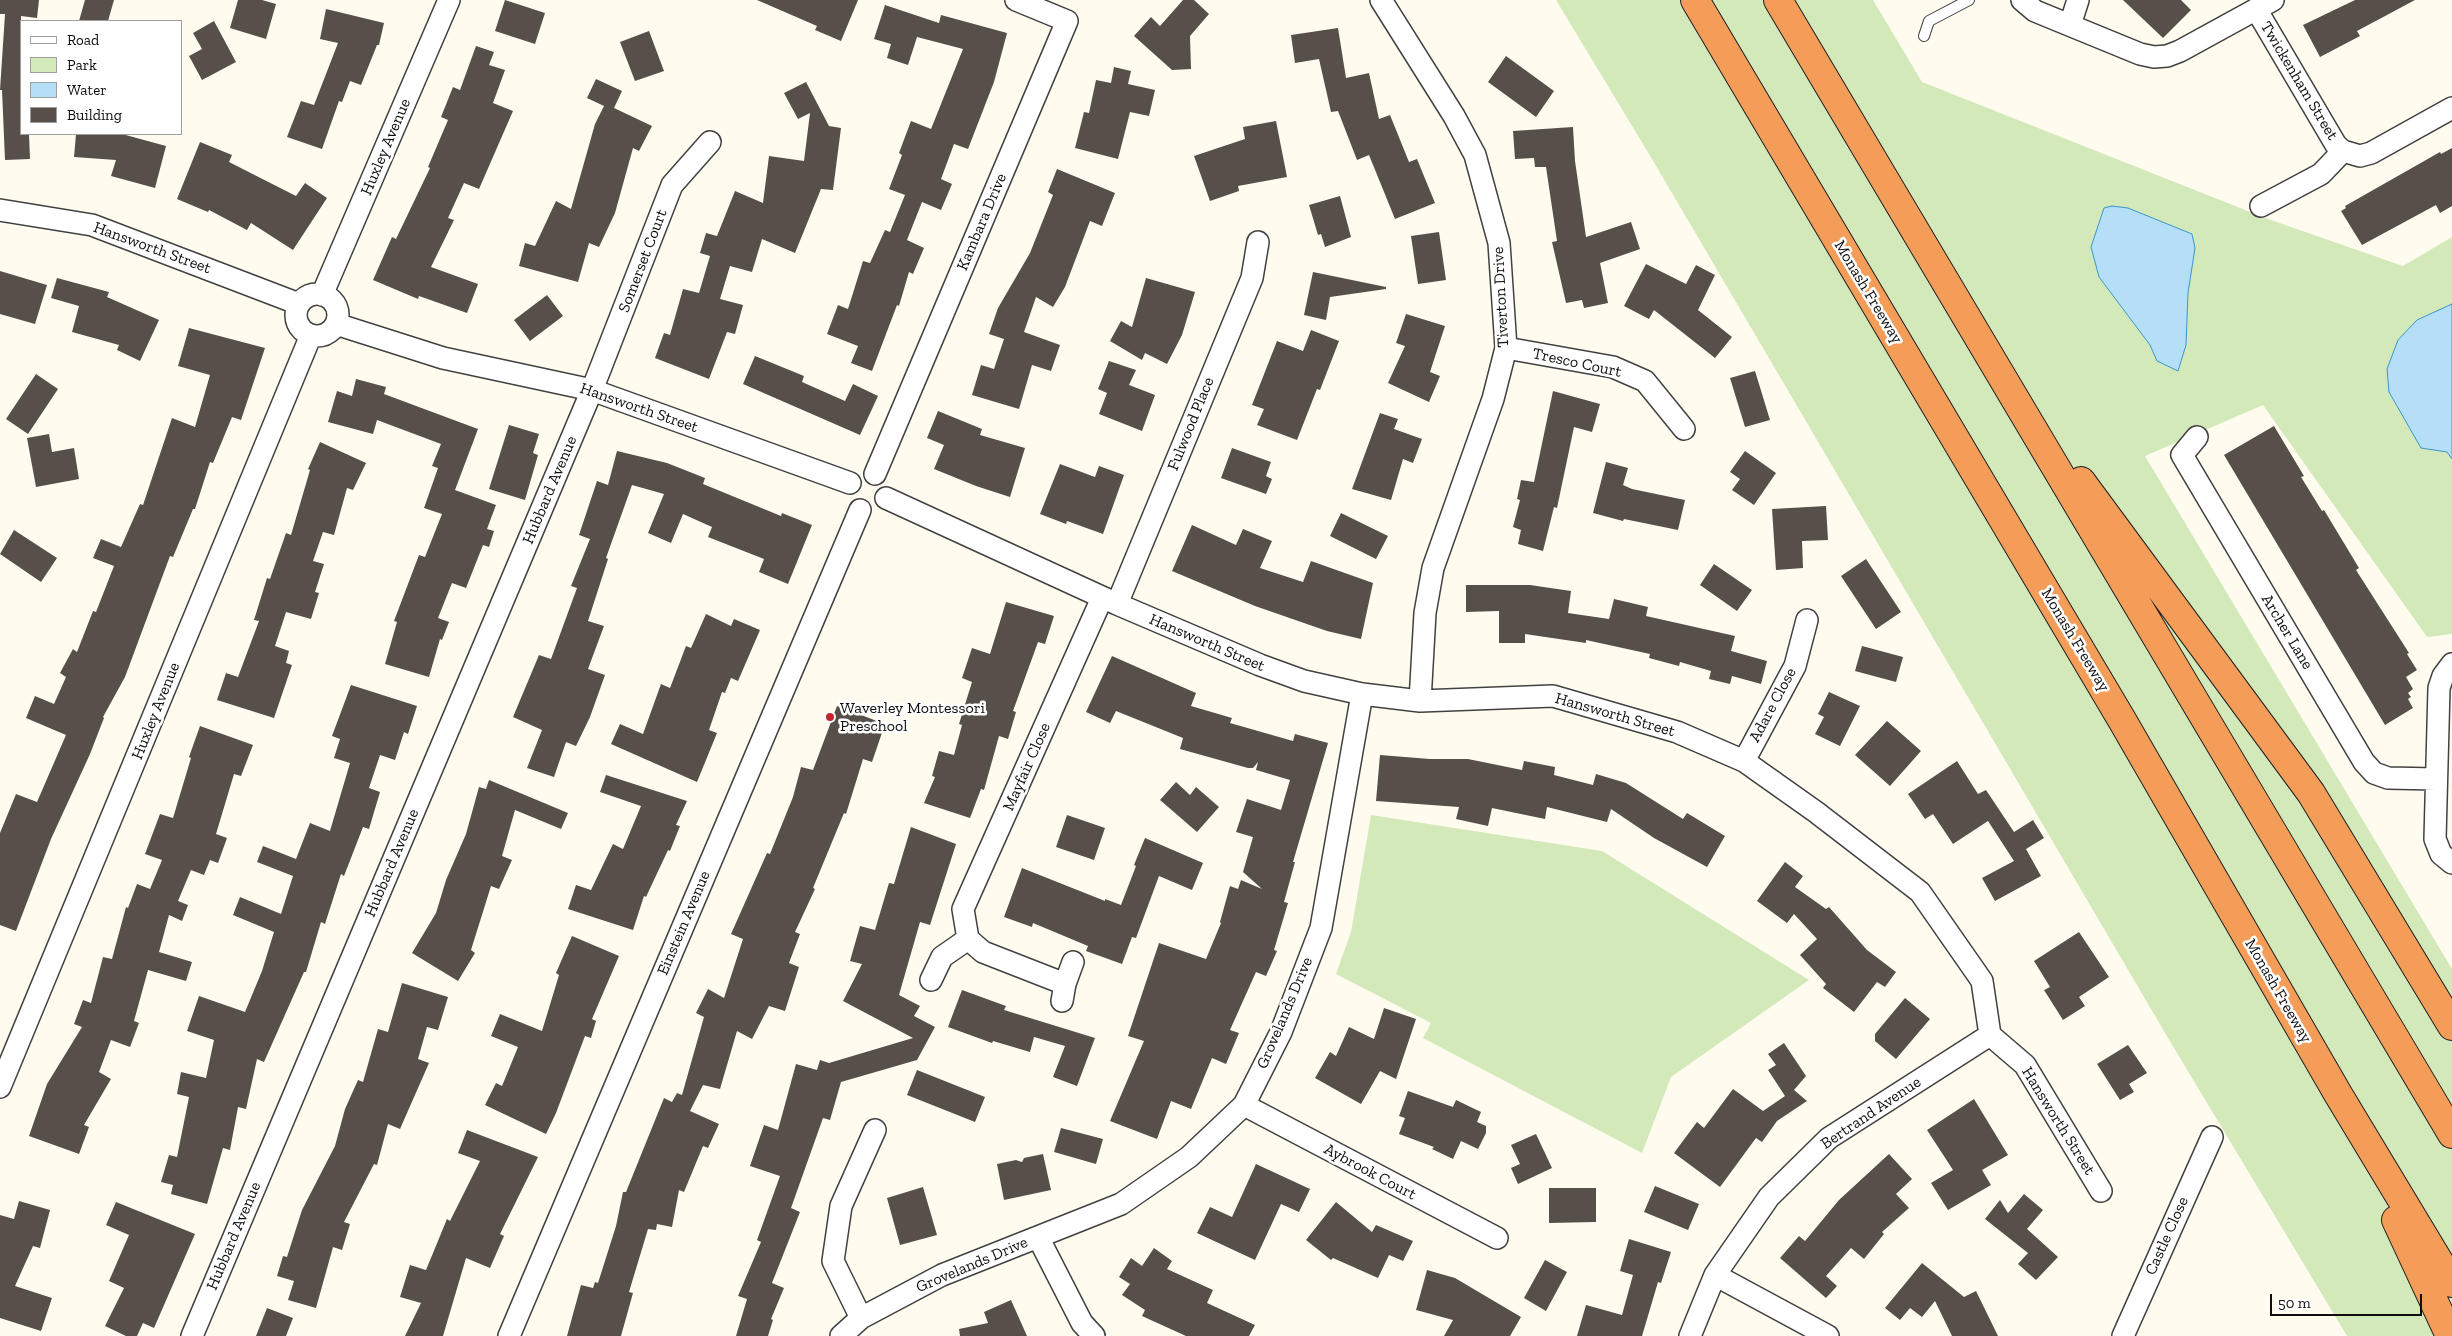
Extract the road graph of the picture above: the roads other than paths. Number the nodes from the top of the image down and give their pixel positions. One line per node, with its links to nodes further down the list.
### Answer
1 (449, 0): 18 (street, Huxley Avenue)
2 (1016, 0): 27 (street, Kambara Drive)
3 (1381, 0): 22 (street, Tiverton Drive)
4 (1694, 0): 45 (highway, Monash Freeway)
5 (1778, 0): 23 (highway)
6 (1969, 0): 11 (lane)
7 (2022, 0): 10 (street)
8 (2078, 0): 10 (street)
9 (2265, 4): 10 (street); 14 (street, Twickenham Street)
10 (2070, 25)
11 (1924, 36)
12 (2452, 108): 14 (street)
13 (710, 142): 24 (street, Somerset Court)
14 (2343, 151): 15 (street)
15 (2262, 206)
16 (0, 210): 19 (street, Hansworth Street)
17 (1258, 242): 31 (street, Fulwood Place)
18 (322, 295): 19 (street); 20 (street)
19 (299, 304): 21 (street)
20 (336, 324): 21 (street); 24 (street, Hansworth Street)
21 (311, 335): 44 (street, Huxley Avenue)
22 (1506, 348): 25 (street, Tresco Court); 35 (street, Tiverton Drive)
23 (1995, 366): 42 (highway); 48 (highway)
24 (592, 390): 28 (street, Hansworth Street); 56 (street, Hubbard Avenue)
25 (1684, 429)
26 (2197, 437): 37 (street, Archer Lane)
27 (875, 474): 28 (street); 29 (street)
28 (850, 483): 30 (street)
29 (886, 498): 30 (street); 31 (street, Hansworth Street)
30 (860, 510): 57 (street, Einstein Avenue)
31 (1109, 601): 34 (street, Hansworth Street); 39 (street, Mayfair Close)
32 (1807, 620): 36 (street, Adare Close)
33 (2452, 664): 37 (street)
34 (1362, 694): 35 (street, Hansworth Street); 46 (street, Grovelands Drive)
35 (1420, 701): 36 (street, Hansworth Street)
36 (1744, 761): 43 (street, Hansworth Street)
37 (2436, 779): 38 (street)
38 (2452, 863)
39 (968, 939): 40 (street); 41 (street)
40 (1073, 962)
41 (931, 980)
42 (2452, 1026)
43 (1990, 1036): 50 (street, Hansworth Street); 53 (street, Bertrand Avenue)
44 (0, 1086)
45 (2338, 1094): 54 (highway, Monash Freeway); 63 (highway)
46 (1244, 1105): 51 (street, Grovelands Drive); 52 (street, Aybrook Court)
47 (875, 1130): 55 (street)
48 (2452, 1134)
49 (2212, 1137): 62 (street, Castle Close)
50 (2101, 1191)
51 (1038, 1237): 55 (street, Grovelands Drive); 59 (street)
52 (1497, 1238)
53 (1715, 1275): 60 (street, Bertrand Avenue); 61 (street)
54 (2452, 1283)
55 (861, 1318): 58 (street, Grovelands Drive)
56 (192, 1336)
57 (509, 1336)
58 (841, 1336)
59 (1094, 1336)
60 (1690, 1336)
61 (1828, 1336)
62 (2123, 1336)
63 (2450, 1336)

